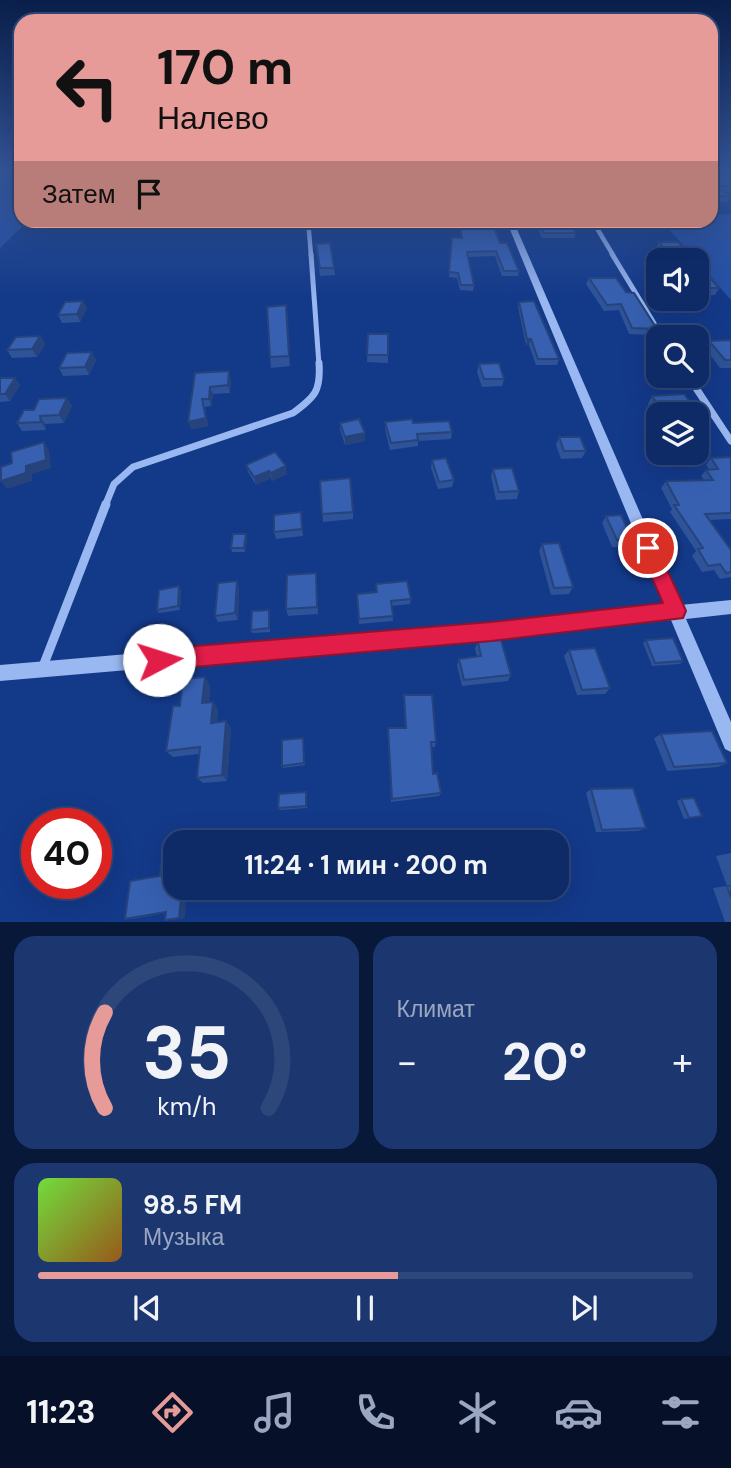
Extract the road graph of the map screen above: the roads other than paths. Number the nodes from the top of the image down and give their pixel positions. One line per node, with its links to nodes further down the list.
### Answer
1 (309, 228): 9 (street)
2 (512, 228): 8 (street)
3 (597, 228): 4 (street)
4 (655, 325)
5 (696, 388): 6 (street)
6 (731, 441)
7 (731, 607): 8 (street)
8 (676, 611): 9 (street); 11 (street)
9 (41, 670): 10 (street)
10 (0, 673)
11 (731, 743)

